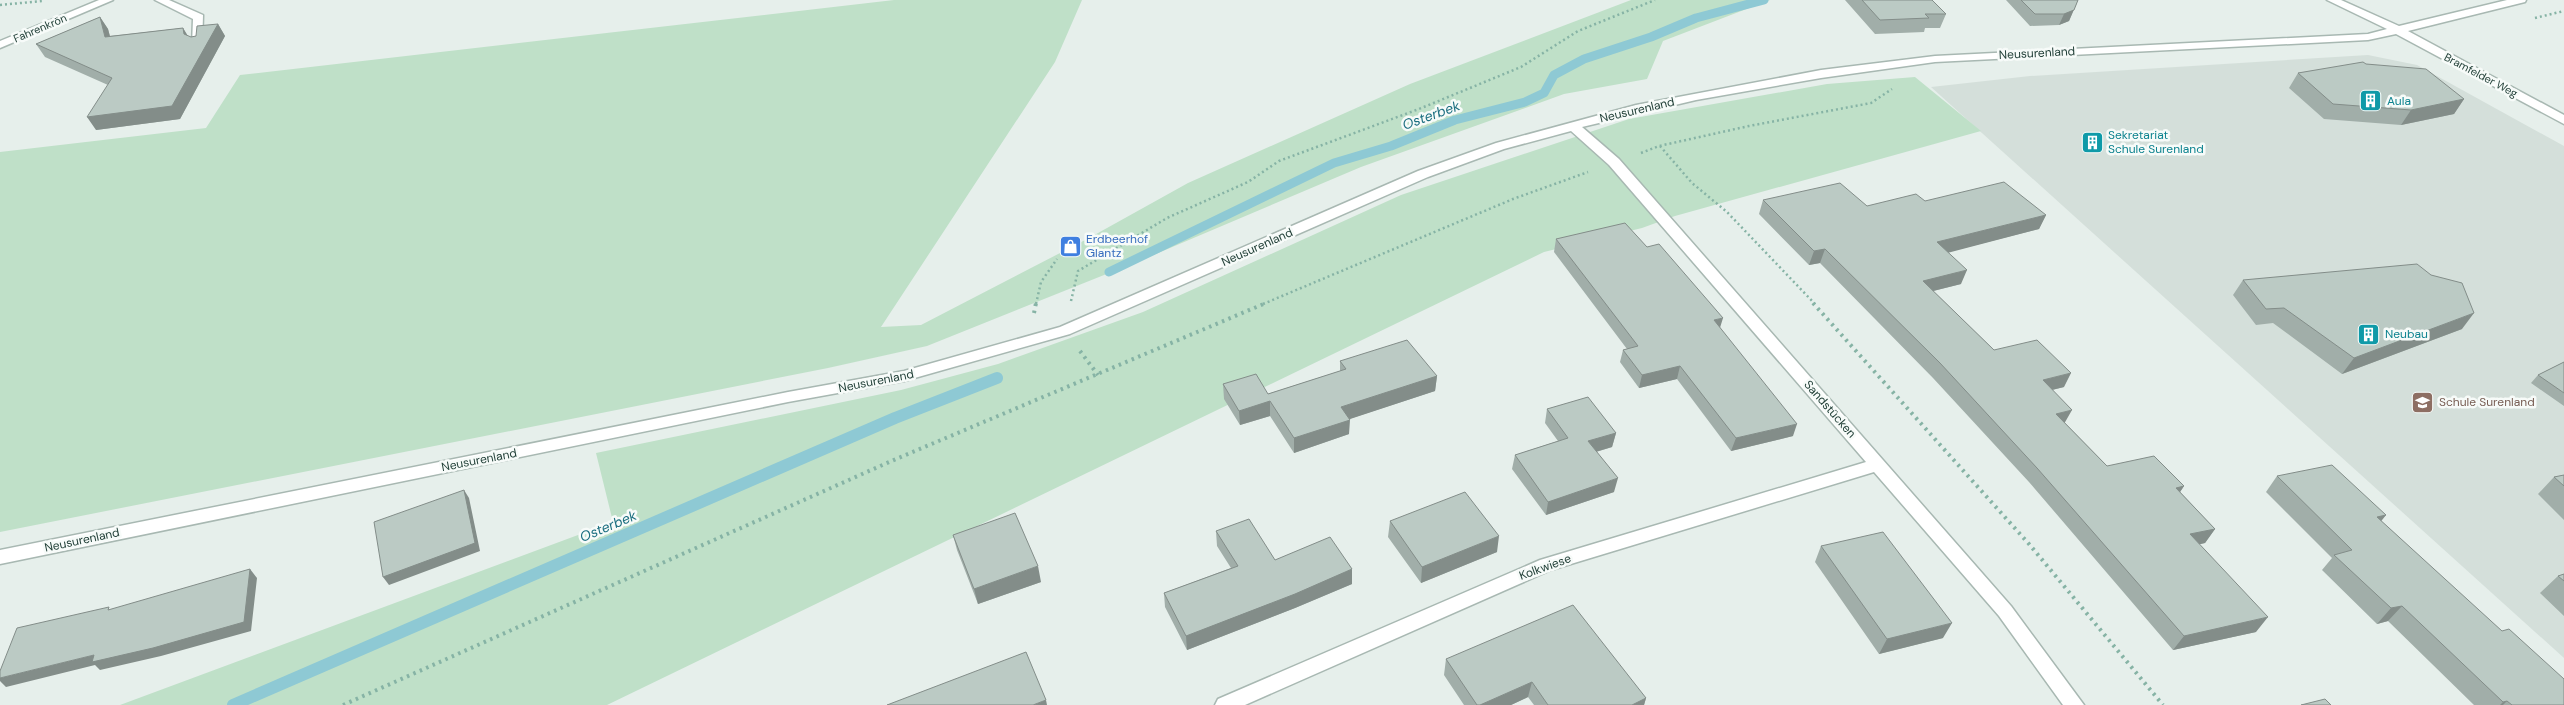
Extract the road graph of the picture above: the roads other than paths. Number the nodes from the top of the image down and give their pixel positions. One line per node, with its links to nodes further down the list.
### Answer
1 (108, 0): 6 (street, Fahrenkrön)
2 (160, 0): 7 (street)
3 (2332, 0): 5 (street, Bramfelder Weg)
4 (2521, 0): 5 (street, Neusurenland)
5 (2398, 30): 8 (street, Bramfelder Weg); 9 (street, Neusurenland)
6 (0, 45)
7 (198, 45)
8 (2564, 120)
9 (1572, 125): 10 (street, Sandstücken); 11 (street, Neusurenland)
10 (1879, 464): 12 (street, Kolkwiese); 13 (street, Sandstücken)
11 (0, 557)
12 (1225, 705)
13 (2074, 705)

